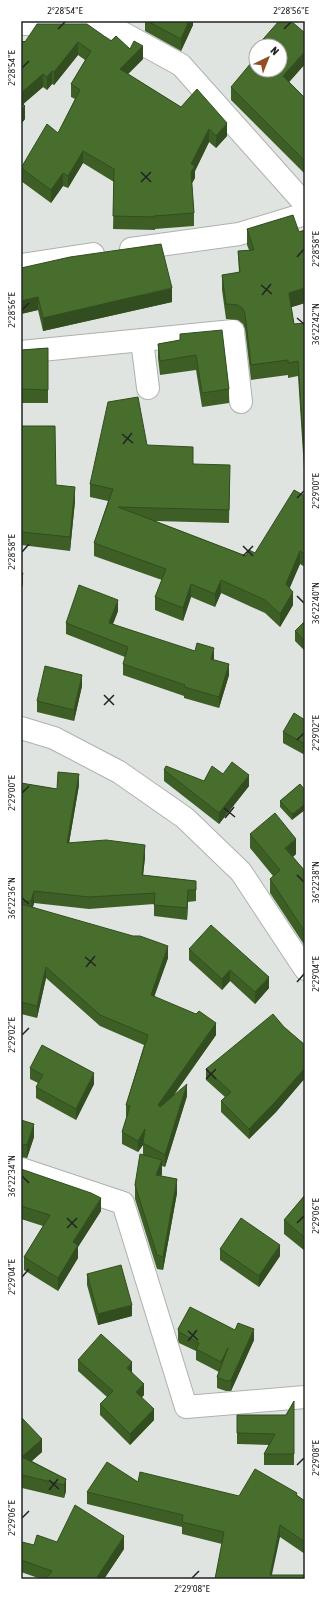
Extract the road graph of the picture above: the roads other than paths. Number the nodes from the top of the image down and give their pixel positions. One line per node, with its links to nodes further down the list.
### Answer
1 (21, 24): 2 (street)
2 (305, 204)
3 (305, 214): 4 (street)
4 (21, 264)
5 (142, 340): 6 (street); 7 (street); 8 (street)
6 (21, 352)
7 (148, 388)
8 (241, 402)
9 (21, 728): 10 (street)
10 (305, 969)
11 (21, 1169): 12 (street)
12 (305, 1397)

